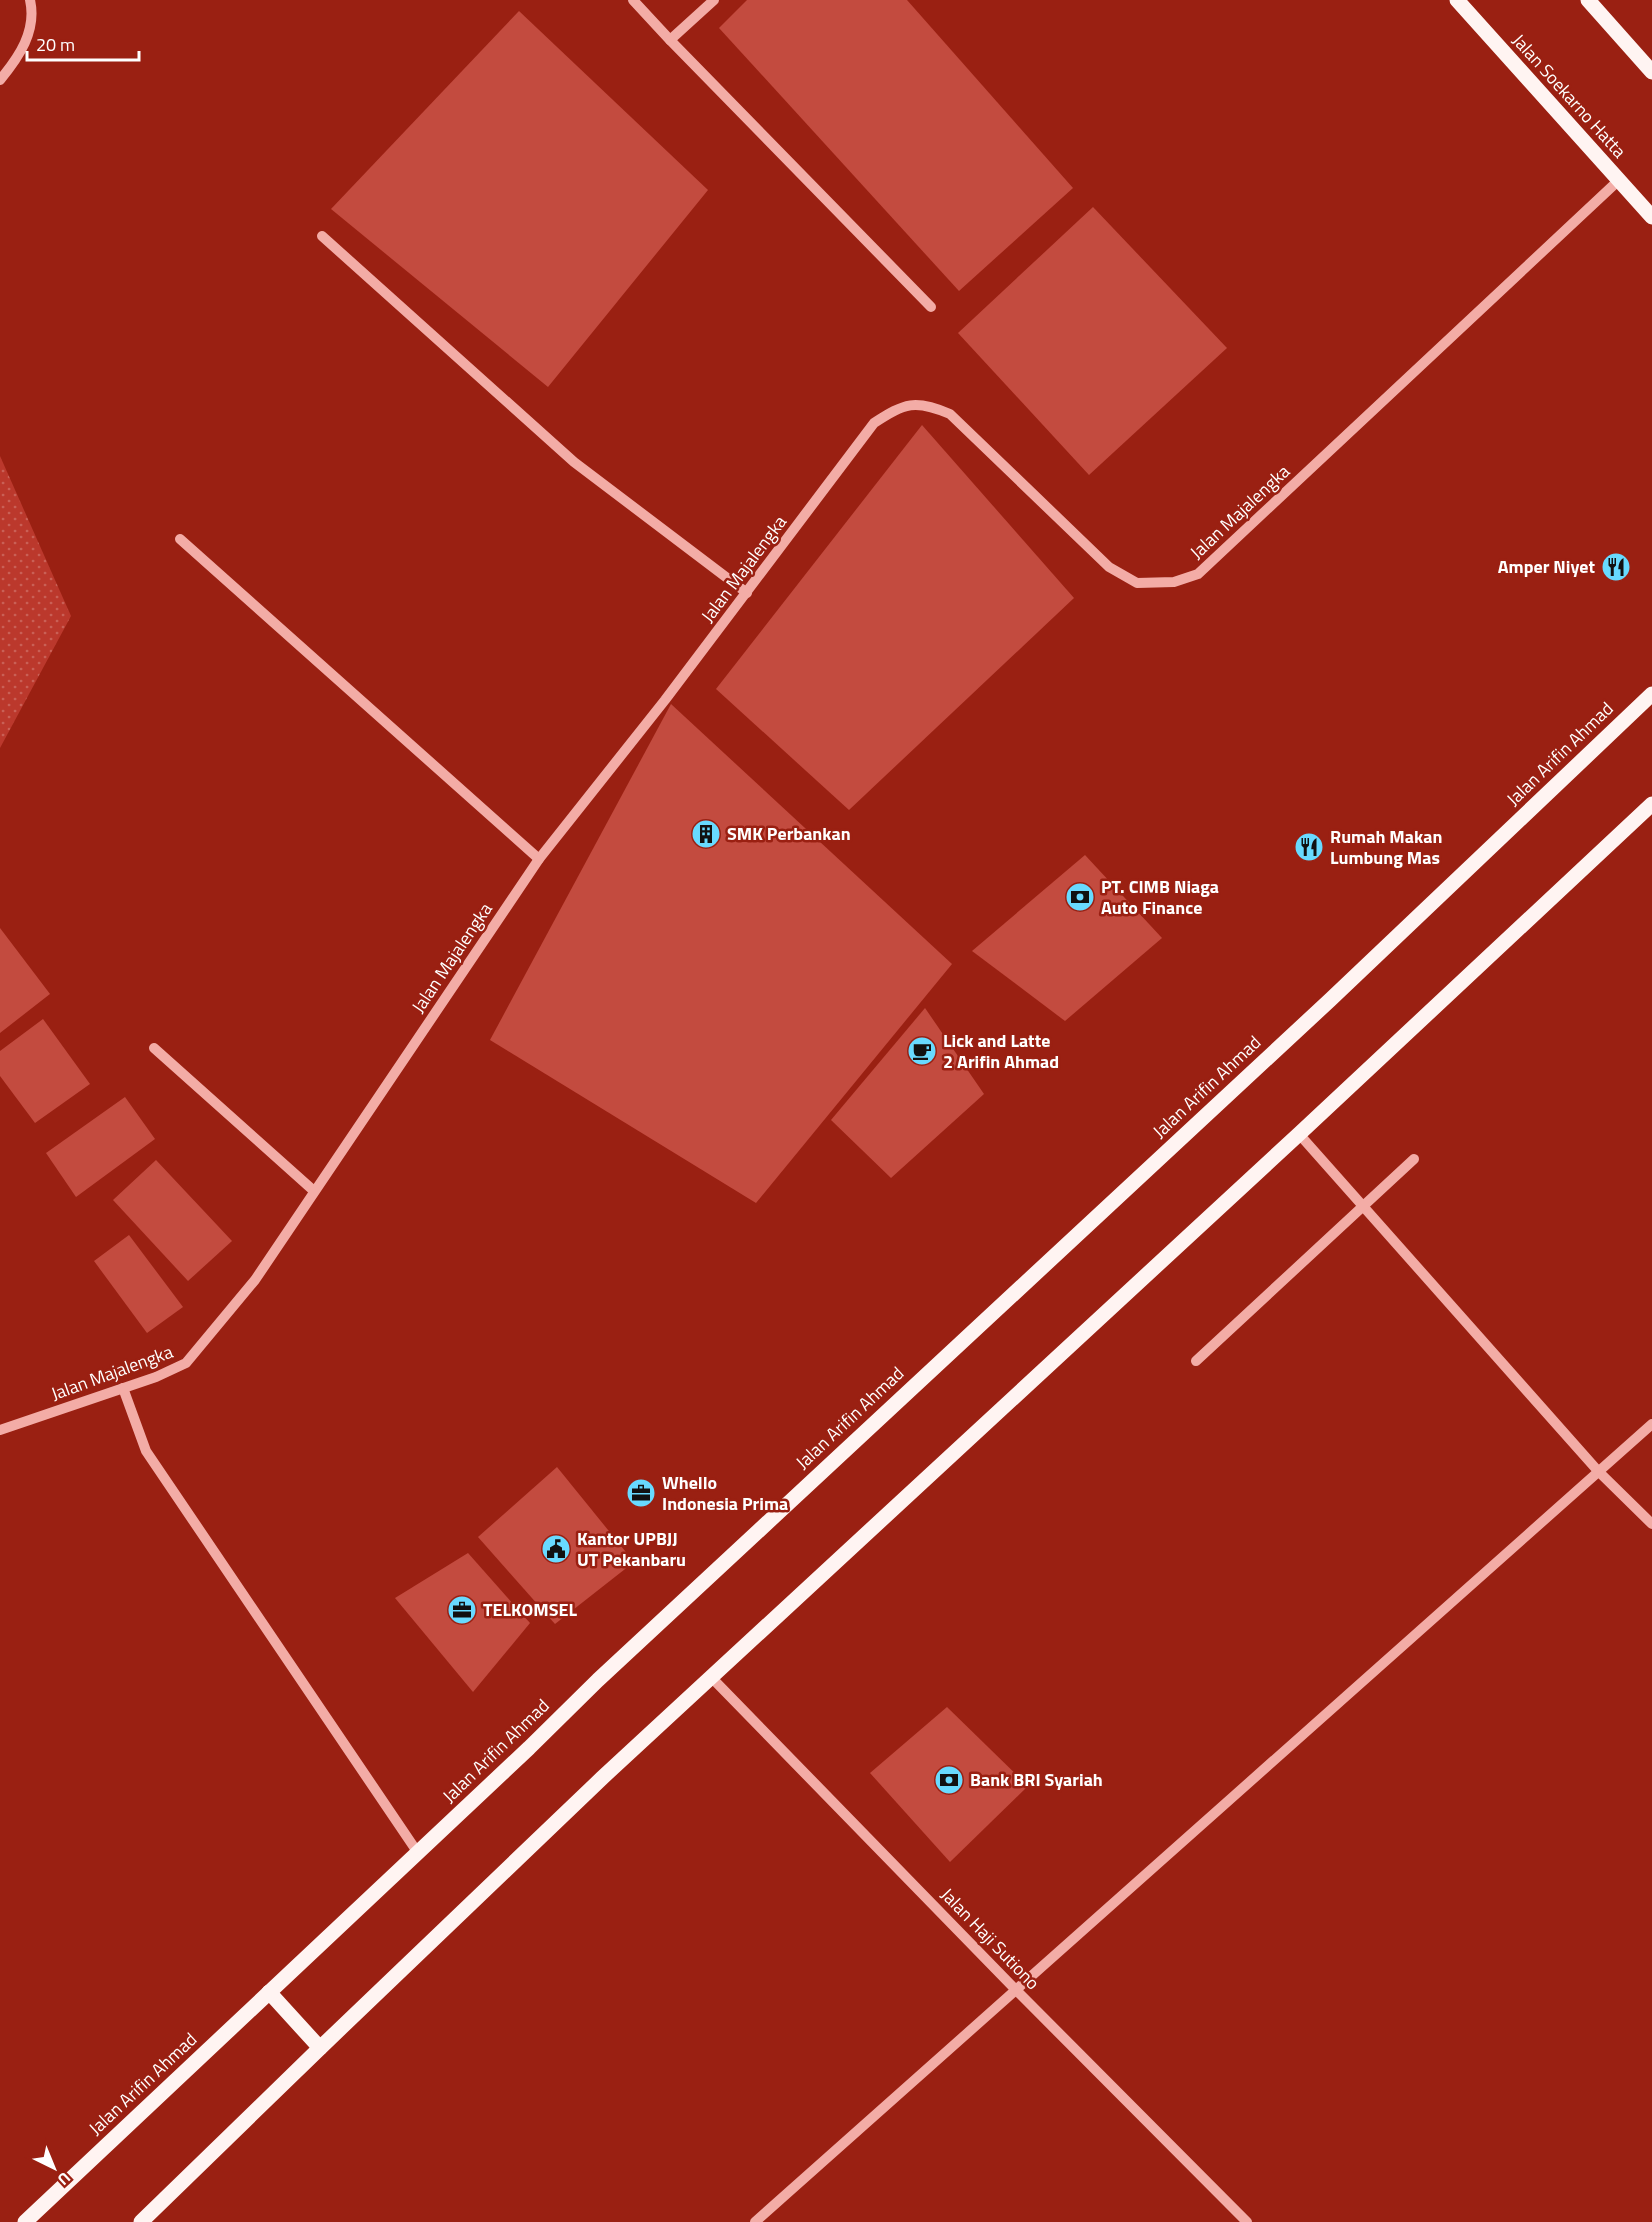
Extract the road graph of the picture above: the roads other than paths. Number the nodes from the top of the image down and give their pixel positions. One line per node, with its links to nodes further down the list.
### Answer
1 (30, 0): 8 (street)
2 (633, 0): 6 (street)
3 (714, 0): 6 (street)
4 (1457, 0): 9 (main road, Jalan Soekarno Hatta)
5 (1588, 0): 7 (main road)
6 (670, 40): 12 (street)
7 (1652, 72)
8 (0, 80)
9 (1618, 180): 10 (main road, Jalan Soekarno Hatta); 14 (street, Jalan Majalengka)
10 (1652, 217)
11 (322, 236): 14 (street)
12 (932, 307)
13 (180, 539): 17 (street)
14 (747, 593): 17 (street, Jalan Majalengka)
15 (1652, 694): 30 (main road, Jalan Arifin Ahmad)
16 (1652, 804): 19 (main road)
17 (538, 860): 21 (street, Jalan Majalengka)
18 (154, 1048): 21 (street)
19 (1299, 1134): 22 (street); 29 (main road)
20 (1414, 1159): 22 (street)
21 (314, 1191): 24 (street, Jalan Majalengka)
22 (1362, 1206): 23 (street); 27 (street)
23 (1196, 1361)
24 (123, 1388): 26 (street, Jalan Majalengka); 30 (street)
25 (1652, 1424): 27 (street)
26 (0, 1430)
27 (1598, 1471): 28 (street); 31 (street)
28 (1652, 1524)
29 (711, 1677): 31 (street, Jalan Haji Sutiono); 33 (main road)
30 (418, 1853): 32 (main road, Jalan Arifin Ahmad)
31 (1016, 1990): 36 (street); 37 (street, Jalan Haji Sutiono)
32 (269, 1992): 33 (main road); 34 (main road, Jalan Arifin Ahmad)
33 (320, 2048): 35 (main road)
34 (25, 2222)
35 (141, 2222)
36 (755, 2222)
37 (1247, 2222)

